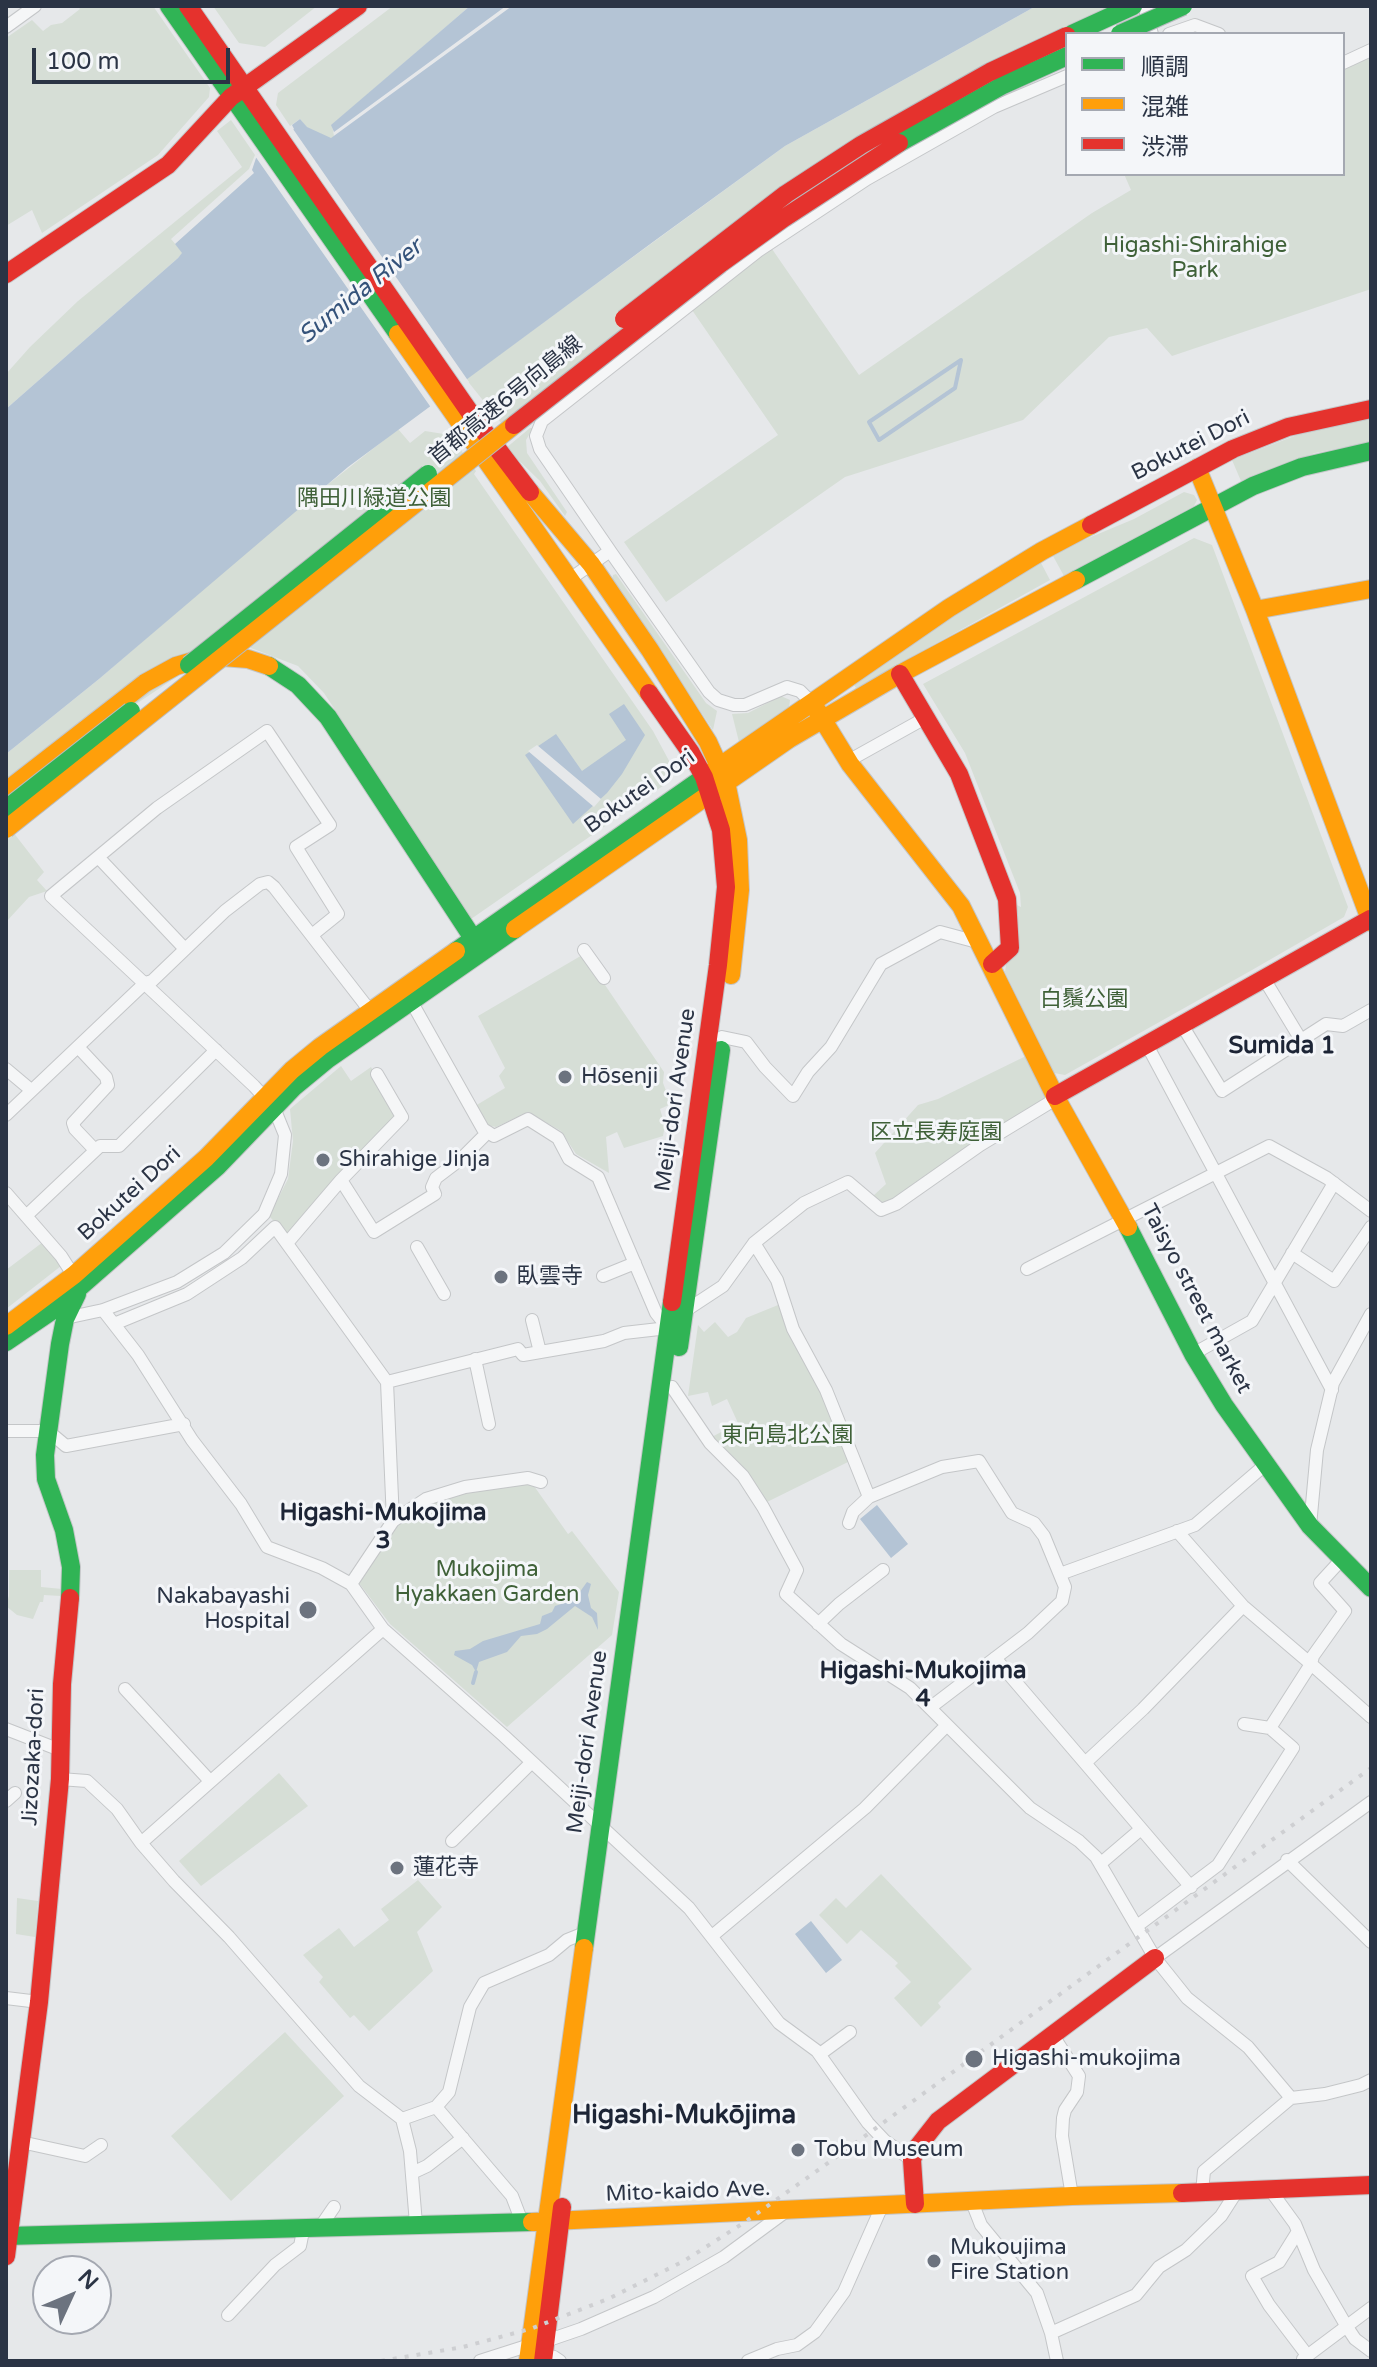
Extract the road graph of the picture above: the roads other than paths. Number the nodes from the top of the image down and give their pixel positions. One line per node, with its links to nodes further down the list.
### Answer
1 (35, 6): 10 (street)
2 (169, 6): 21 (main road, Meiji-dori Avenue)
3 (188, 6): 21 (main road, Meiji-dori Avenue)
4 (358, 6): 21 (main road)
5 (1133, 6): 12 (main road, 首都高速6号向島線)
6 (1149, 6): 13 (street)
7 (1170, 6): 11 (street)
8 (1183, 6): 13 (main road, bridge)
9 (1191, 6): 13 (main road, bridge)
10 (6, 27)
11 (1184, 28): 14 (street); 15 (street)
12 (1077, 32)
13 (1135, 32)
14 (1174, 32)
15 (1215, 32)
16 (1065, 37): 41 (main road, 首都高速6号向島線, bridge)
17 (1371, 50): 19 (street)
18 (1065, 57): 42 (main road, 首都高速6号向島線, bridge)
19 (1345, 62)
20 (1065, 77): 28 (street)
21 (238, 92): 22 (main road); 24 (main road, Meiji-dori Avenue)
22 (6, 274)
23 (1371, 409): 26 (main road, Bokutei Dori)
24 (465, 418): 29 (main road, Meiji-dori Avenue); 30 (main road, Meiji-dori Avenue)
25 (1371, 451): 27 (main road, Bokutei Dori)
26 (1197, 468): 27 (main road); 34 (main road, Bokutei Dori)
27 (1214, 507): 32 (main road); 33 (main road, Bokutei Dori)
28 (610, 551): 29 (street); 34 (street)
29 (591, 564): 30 (street); 38 (main road, Meiji-dori Avenue)
30 (570, 579): 39 (main road, Meiji-dori Avenue)
31 (1371, 589): 32 (main road)
32 (1255, 610): 44 (main road)
33 (900, 674): 35 (main road); 36 (main road, Bokutei Dori)
34 (811, 702): 36 (main road, Taisyo street market); 38 (main road, Bokutei Dori)
35 (927, 717): 37 (street); 50 (main road)
36 (822, 718): 37 (main road, Taisyo street market); 38 (main road, Bokutei Dori)
37 (848, 761): 46 (main road, Taisyo street market)
38 (723, 774): 39 (main road, Bokutei Dori); 58 (main road, Meiji-dori Avenue)
39 (708, 785): 47 (main road, Bokutei Dori); 97 (main road, Meiji-dori Avenue)
40 (6, 791): 47 (main road, bridge)
41 (6, 809)
42 (6, 829)
43 (98, 857): 45 (street); 48 (street); 53 (street)
44 (1370, 920): 51 (main road)
45 (312, 935): 48 (street); 56 (street)
46 (981, 943): 50 (main road, Taisyo street market); 58 (street)
47 (478, 945): 54 (main road, Bokutei Dori); 56 (main road, Bokutei Dori)
48 (185, 949): 53 (street)
49 (584, 950): 52 (street)
50 (992, 964): 66 (main road, Taisyo street market)
51 (1263, 977): 57 (main road); 59 (street)
52 (604, 978)
53 (145, 983): 61 (street); 62 (street)
54 (411, 1001): 67 (main road, Bokutei Dori); 69 (street)
55 (1371, 1010): 59 (street)
56 (371, 1012): 67 (main road, Bokutei Dori)
57 (1182, 1025): 59 (street); 60 (main road)
58 (722, 1037): 90 (main road, Meiji-dori Avenue)
59 (1301, 1040)
60 (1147, 1045): 66 (main road); 71 (street)
61 (78, 1047): 65 (street); 70 (street)
62 (216, 1050): 67 (street); 70 (street)
63 (6, 1069): 65 (street)
64 (377, 1074): 72 (street)
65 (31, 1090): 68 (street)
66 (1055, 1096): 77 (main road, Taisyo street market); 80 (street)
67 (270, 1103): 86 (main road, Bokutei Dori); 89 (street)
68 (6, 1115)
69 (488, 1132): 72 (street); 83 (street)
70 (95, 1150): 76 (street)
71 (1216, 1174): 73 (street); 77 (street); 87 (street)
72 (341, 1180): 79 (street)
73 (1334, 1183): 75 (street); 82 (street)
74 (6, 1193): 76 (street)
75 (1371, 1211)
76 (26, 1216): 86 (street)
77 (1126, 1221): 84 (street); 100 (main road, Taisyo street market)
78 (1371, 1227): 82 (street)
79 (288, 1242): 95 (street); 102 (street)
80 (754, 1243): 90 (street); 111 (street)
81 (417, 1247): 88 (street)
82 (1292, 1253): 87 (street)
83 (635, 1263): 85 (street); 97 (street)
84 (1027, 1269)
85 (603, 1276)
86 (77, 1282): 92 (main road, Jizozaka-dori); 94 (main road, Bokutei Dori); 96 (main road, Bokutei Dori)
87 (1275, 1282): 100 (street); 104 (street)
88 (444, 1294)
89 (103, 1310): 92 (street); 95 (street)
90 (685, 1311): 103 (main road, Meiji-dori Avenue)
91 (1371, 1314): 104 (street)
92 (65, 1319): 94 (street); 108 (main road, Jizozaka-dori)
93 (532, 1320): 99 (street)
94 (36, 1323): 98 (main road, Bokutei Dori)
95 (114, 1324): 105 (street)
96 (6, 1326)
97 (668, 1328): 99 (street); 140 (main road, Meiji-dori Avenue)
98 (6, 1342)
99 (540, 1352): 101 (street)
100 (1193, 1354): 109 (main road, Taisyo street market)
101 (475, 1359): 102 (street); 106 (street)
102 (387, 1382): 112 (street)
103 (672, 1387): 122 (street); 140 (main road, Meiji-dori Avenue)
104 (1332, 1390): 114 (street)
105 (184, 1424): 108 (street); 119 (street)
106 (489, 1424)
107 (6, 1431): 108 (street)
108 (48, 1431): 133 (main road, Jizozaka-dori)
109 (1265, 1465): 114 (main road, Taisyo street market); 115 (street)
110 (541, 1482): 112 (street)
111 (869, 1497): 113 (street); 118 (street)
112 (393, 1521): 119 (street)
113 (849, 1523)
114 (1310, 1526): 116 (main road, Taisyo street market)
115 (1177, 1531): 118 (street); 121 (street)
116 (1342, 1559): 120 (main road, Taisyo street market); 125 (street)
117 (883, 1570): 122 (street)
118 (1060, 1574): 124 (street)
119 (351, 1584): 123 (street)
120 (1371, 1588)
121 (1243, 1606): 125 (street); 135 (street)
122 (818, 1624): 127 (street)
123 (383, 1629): 134 (street); 137 (street)
124 (995, 1658): 127 (street); 135 (street)
125 (1311, 1664): 128 (street); 131 (street)
126 (125, 1689): 137 (street)
127 (931, 1707): 130 (street)
128 (1371, 1717)
129 (1244, 1724): 131 (street)
130 (946, 1726): 144 (street); 148 (street)
131 (1270, 1728): 145 (street)
132 (6, 1729): 133 (street)
133 (60, 1750): 136 (main road, Jizozaka-dori)
134 (532, 1762): 140 (street); 141 (street)
135 (1085, 1763): 139 (street)
136 (60, 1779): 142 (street); 152 (main road, Jizozaka-dori)
137 (210, 1781): 142 (street)
138 (1371, 1802): 143 (street)
139 (1141, 1829): 144 (street); 145 (street)
140 (607, 1832): 147 (main road, Meiji-dori Avenue); 148 (street); 175 (main road, Meiji-dori Avenue)
141 (452, 1841)
142 (141, 1843): 159 (street)
143 (1287, 1860): 149 (street); 150 (street)
144 (1100, 1864): 146 (street)
145 (1191, 1887): 146 (street)
146 (1137, 1926): 150 (street)
147 (587, 1932): 158 (street); 175 (main road, Meiji-dori Avenue)
148 (712, 1936): 155 (street)
149 (1371, 1942)
150 (1155, 1958): 154 (main road); 157 (street)
151 (6, 1998): 152 (street)
152 (39, 2002): 161 (main road, Jizozaka-dori)
153 (850, 2032): 155 (street)
154 (1052, 2034): 163 (main road); 169 (street)
155 (820, 2054): 163 (street)
156 (1369, 2085): 157 (street)
157 (1291, 2098): 168 (street)
158 (436, 2107): 159 (street); 160 (street)
159 (402, 2119): 164 (street)
160 (463, 2138): 164 (street); 176 (street)
161 (16, 2139): 162 (street); 180 (main road, Jizozaka-dori)
162 (101, 2145)
163 (912, 2160): 171 (main road)
164 (412, 2173): 177 (street)
165 (1371, 2185): 167 (main road, Mito-kaido Ave.)
166 (1237, 2191): 167 (main road, Mito-kaido Ave.); 168 (main road, Mito-kaido Ave.); 185 (street)
167 (1271, 2191): 179 (street)
168 (1202, 2192): 169 (main road, Mito-kaido Ave.)
169 (1072, 2196): 170 (main road, Mito-kaido Ave.)
170 (972, 2202): 171 (main road, Mito-kaido Ave.); 185 (street)
171 (915, 2204): 172 (main road, Mito-kaido Ave.)
172 (882, 2206): 174 (main road, Mito-kaido Ave.); 190 (street)
173 (334, 2207): 178 (street)
174 (785, 2212): 175 (main road, Mito-kaido Ave.); 187 (street)
175 (554, 2221): 176 (main road, Mito-kaido Ave.); 187 (main road, Meiji-dori Avenue)
176 (522, 2222): 177 (main road, Mito-kaido Ave.)
177 (416, 2224): 178 (main road, Mito-kaido Ave.)
178 (312, 2226): 180 (main road, Mito-kaido Ave.); 183 (street)
179 (1297, 2233): 184 (street); 188 (street)
180 (8, 2236): 181 (main road, Jizozaka-dori)
181 (6, 2256)
182 (1371, 2308): 184 (street)
183 (228, 2315)
184 (1347, 2327): 186 (street); 188 (street)
185 (1051, 2333): 191 (street)
186 (1371, 2351)
187 (538, 2355): 189 (street)
188 (1304, 2358)
189 (480, 2361)
190 (748, 2361)
191 (1057, 2361)

